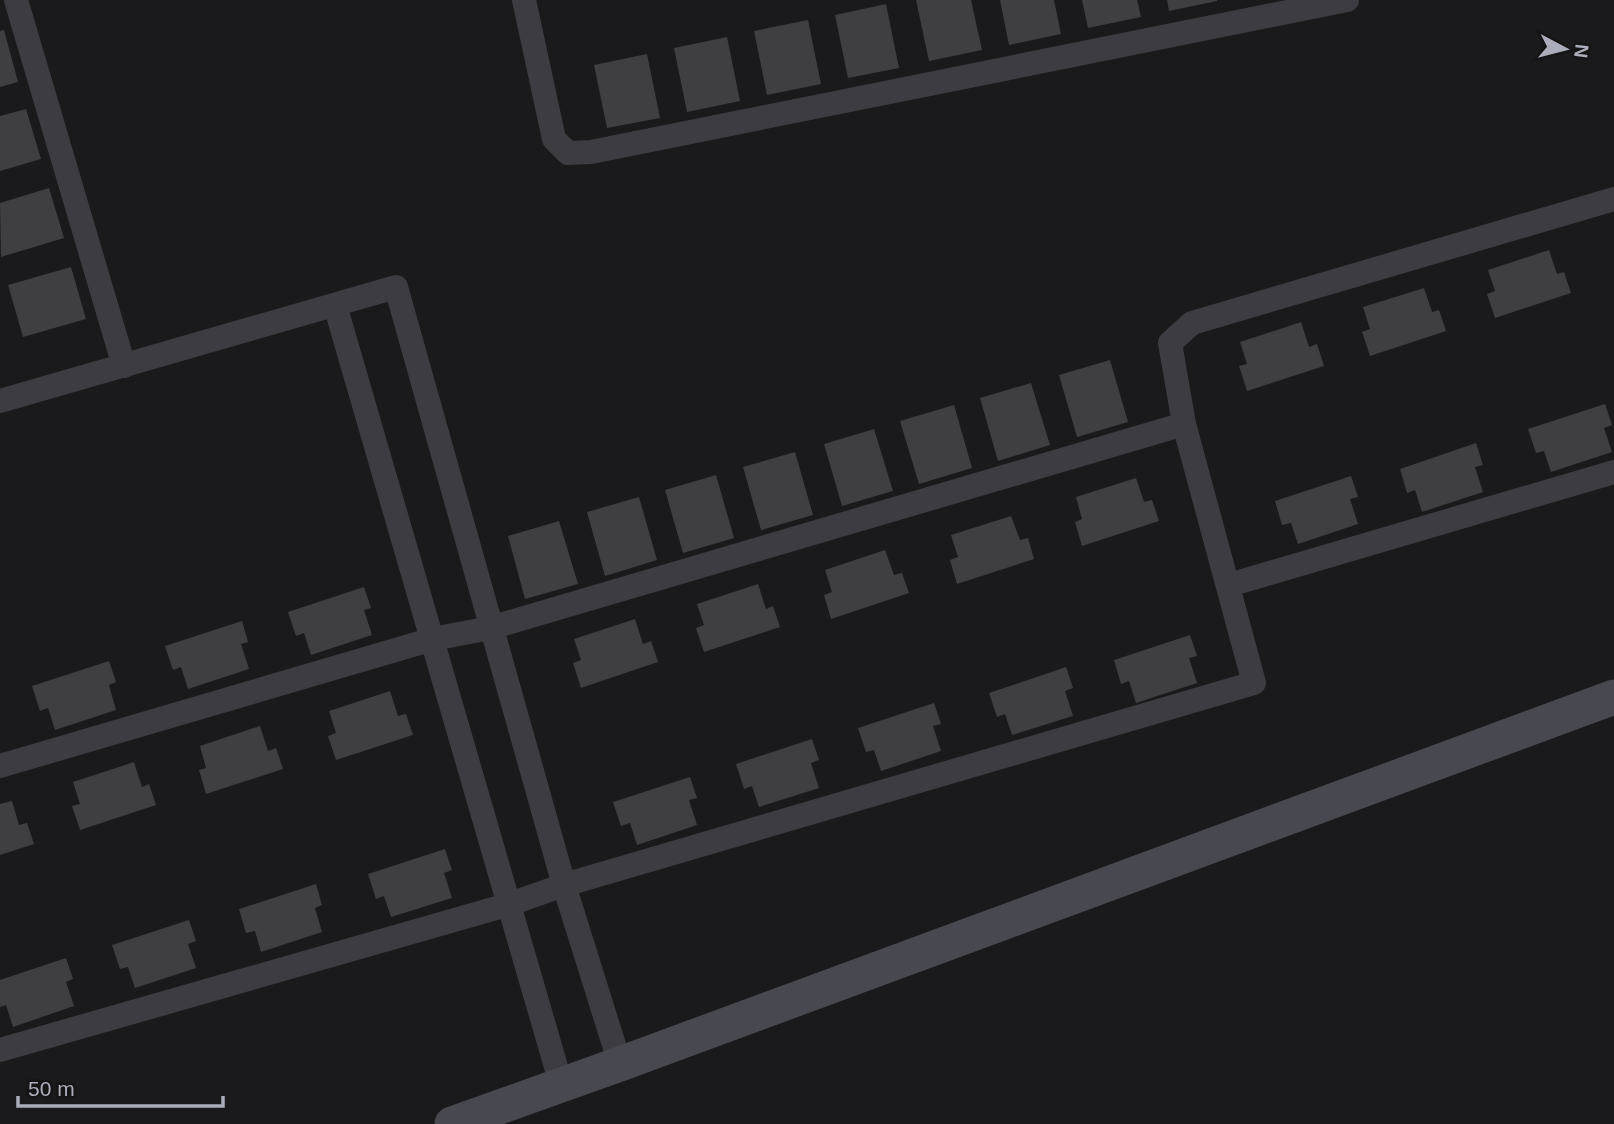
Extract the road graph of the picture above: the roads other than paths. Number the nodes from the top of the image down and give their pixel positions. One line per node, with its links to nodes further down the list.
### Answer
1 (16, 0): 6 (street)
2 (524, 0): 3 (street)
3 (1347, 0)
4 (1614, 199): 8 (street)
5 (335, 305): 6 (street); 11 (street); 12 (street)
6 (124, 366): 7 (street)
7 (0, 401)
8 (1184, 424): 10 (street); 11 (street)
9 (1614, 472): 10 (street)
10 (1229, 585): 15 (street)
11 (490, 628): 12 (street); 15 (street)
12 (433, 639): 14 (street); 16 (street)
13 (1614, 698): 18 (street)
14 (0, 766)
15 (564, 885): 16 (street); 18 (street)
16 (507, 905): 17 (street); 19 (street)
17 (0, 1050)
18 (620, 1064): 19 (street)
19 (561, 1084): 20 (street)
20 (452, 1124)

